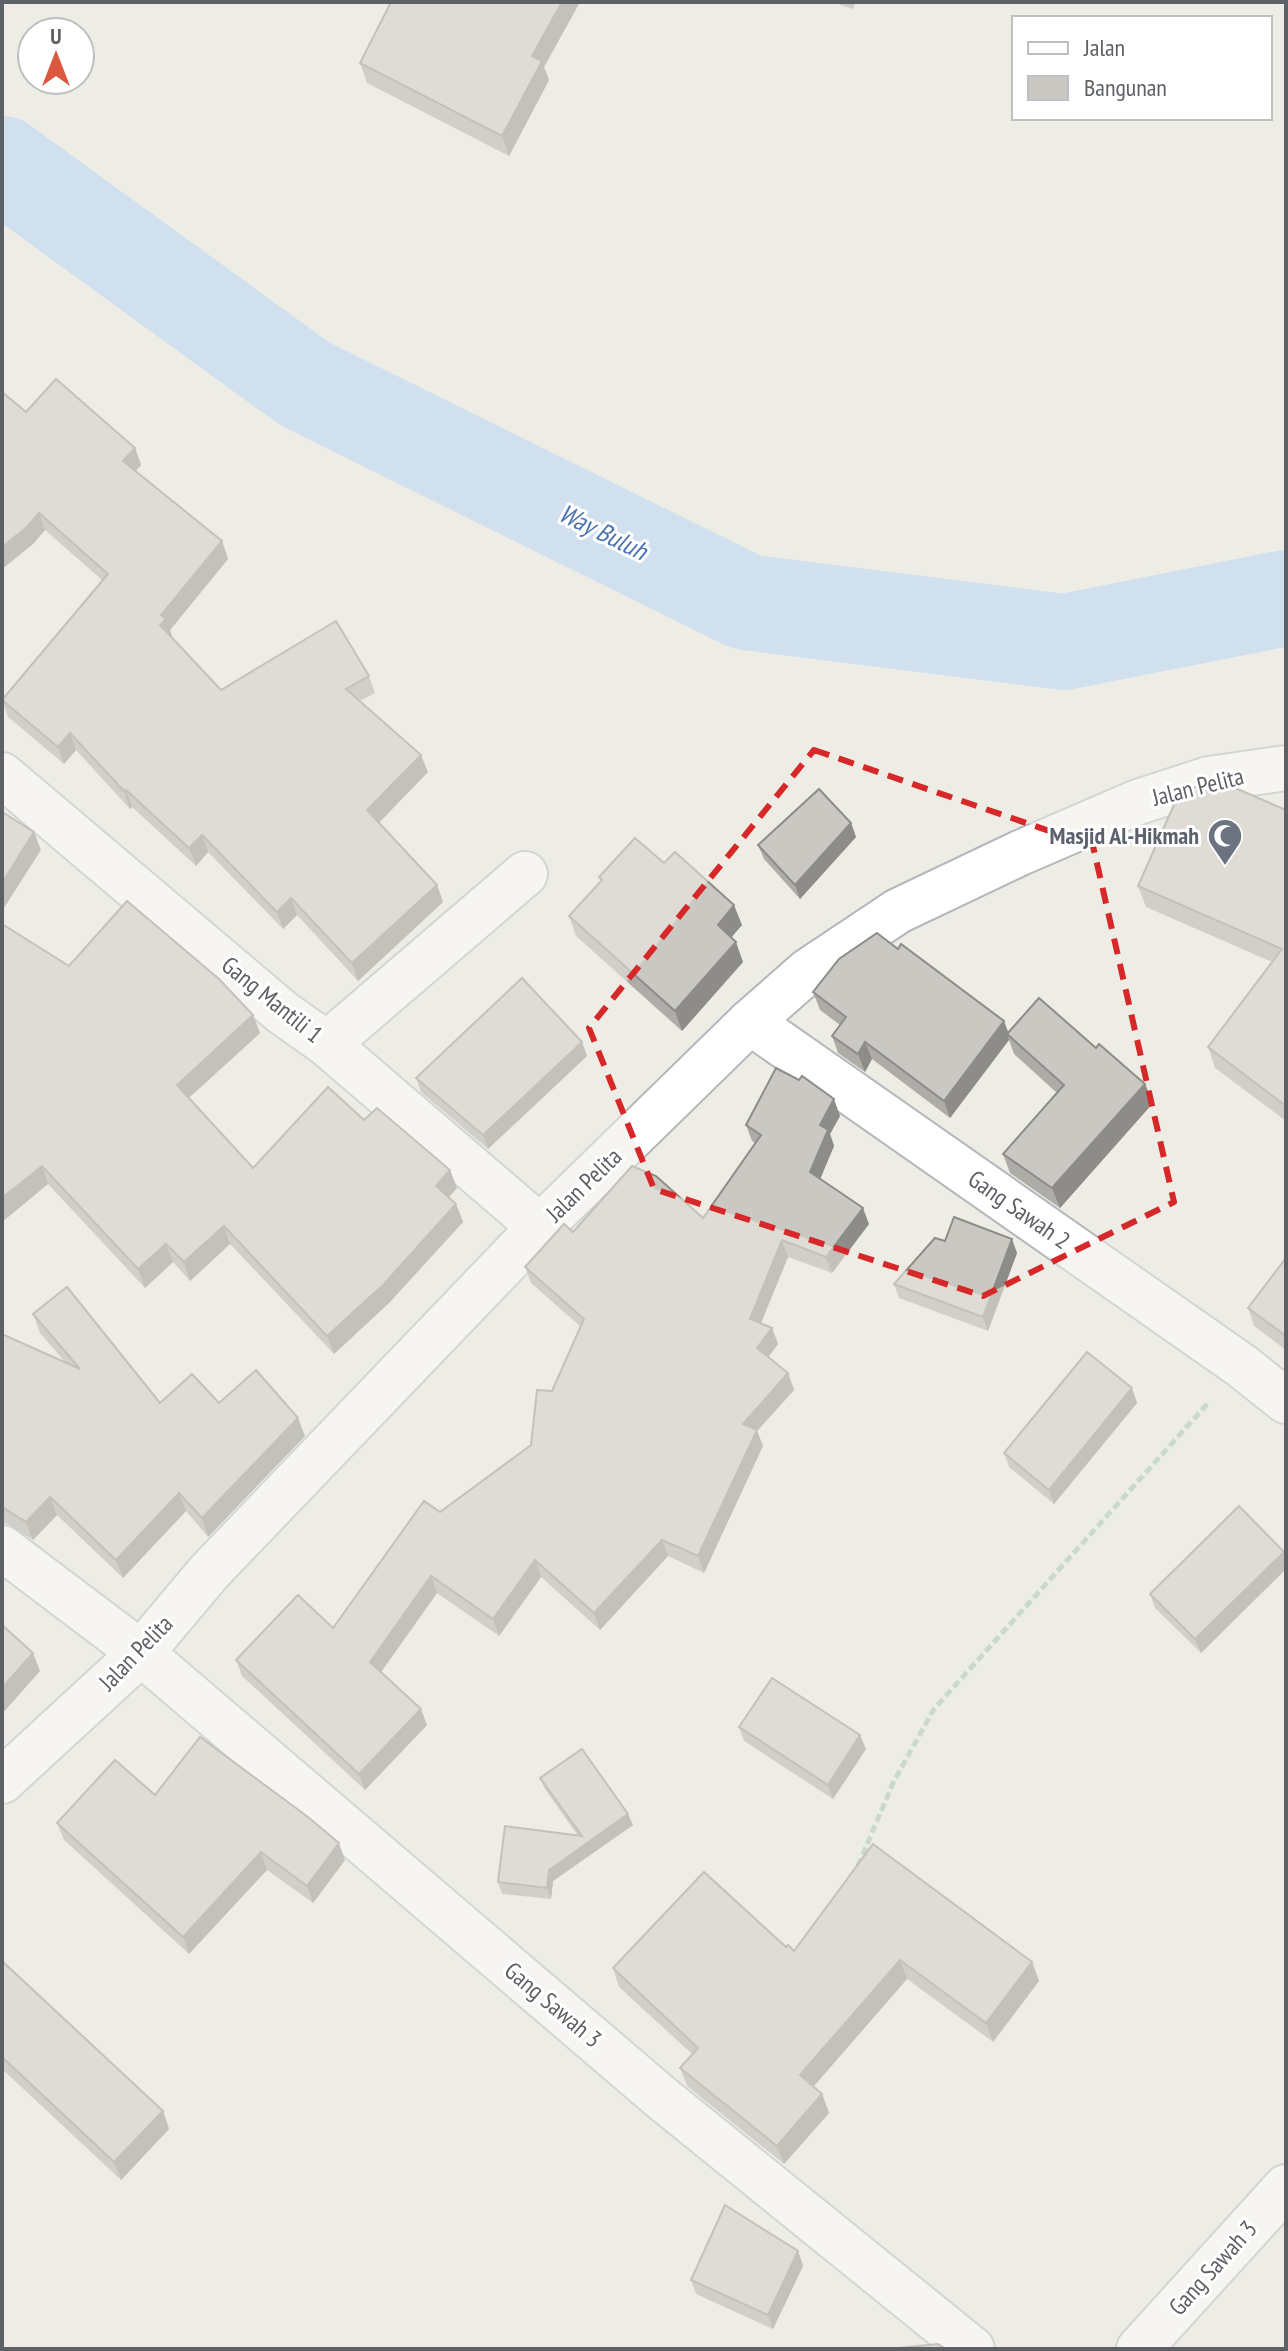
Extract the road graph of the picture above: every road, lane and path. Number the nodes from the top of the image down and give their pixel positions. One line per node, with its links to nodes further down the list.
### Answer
1 (1286, 768): 4 (street, Jalan Pelita)
2 (2, 775): 5 (street, Gang Mantili 1)
3 (525, 874): 5 (street)
4 (750, 1022): 6 (street, Jalan Pelita); 7 (street, Gang Sawah 2)
5 (327, 1044): 6 (street, Gang Mantili 1)
6 (540, 1227): 10 (street, Jalan Pelita)
7 (1242, 1366): 8 (street, Gang Sawah 2); 12 (path)
8 (1286, 1401)
9 (2, 1548): 10 (street, Gang Sawah 3)
10 (141, 1653): 11 (street, Jalan Pelita); 14 (street, Gang Sawah 3)
11 (2, 1781)
12 (856, 1871)
13 (1286, 2187): 15 (street, Gang Sawah 3)
14 (972, 2349)
15 (1139, 2349)

